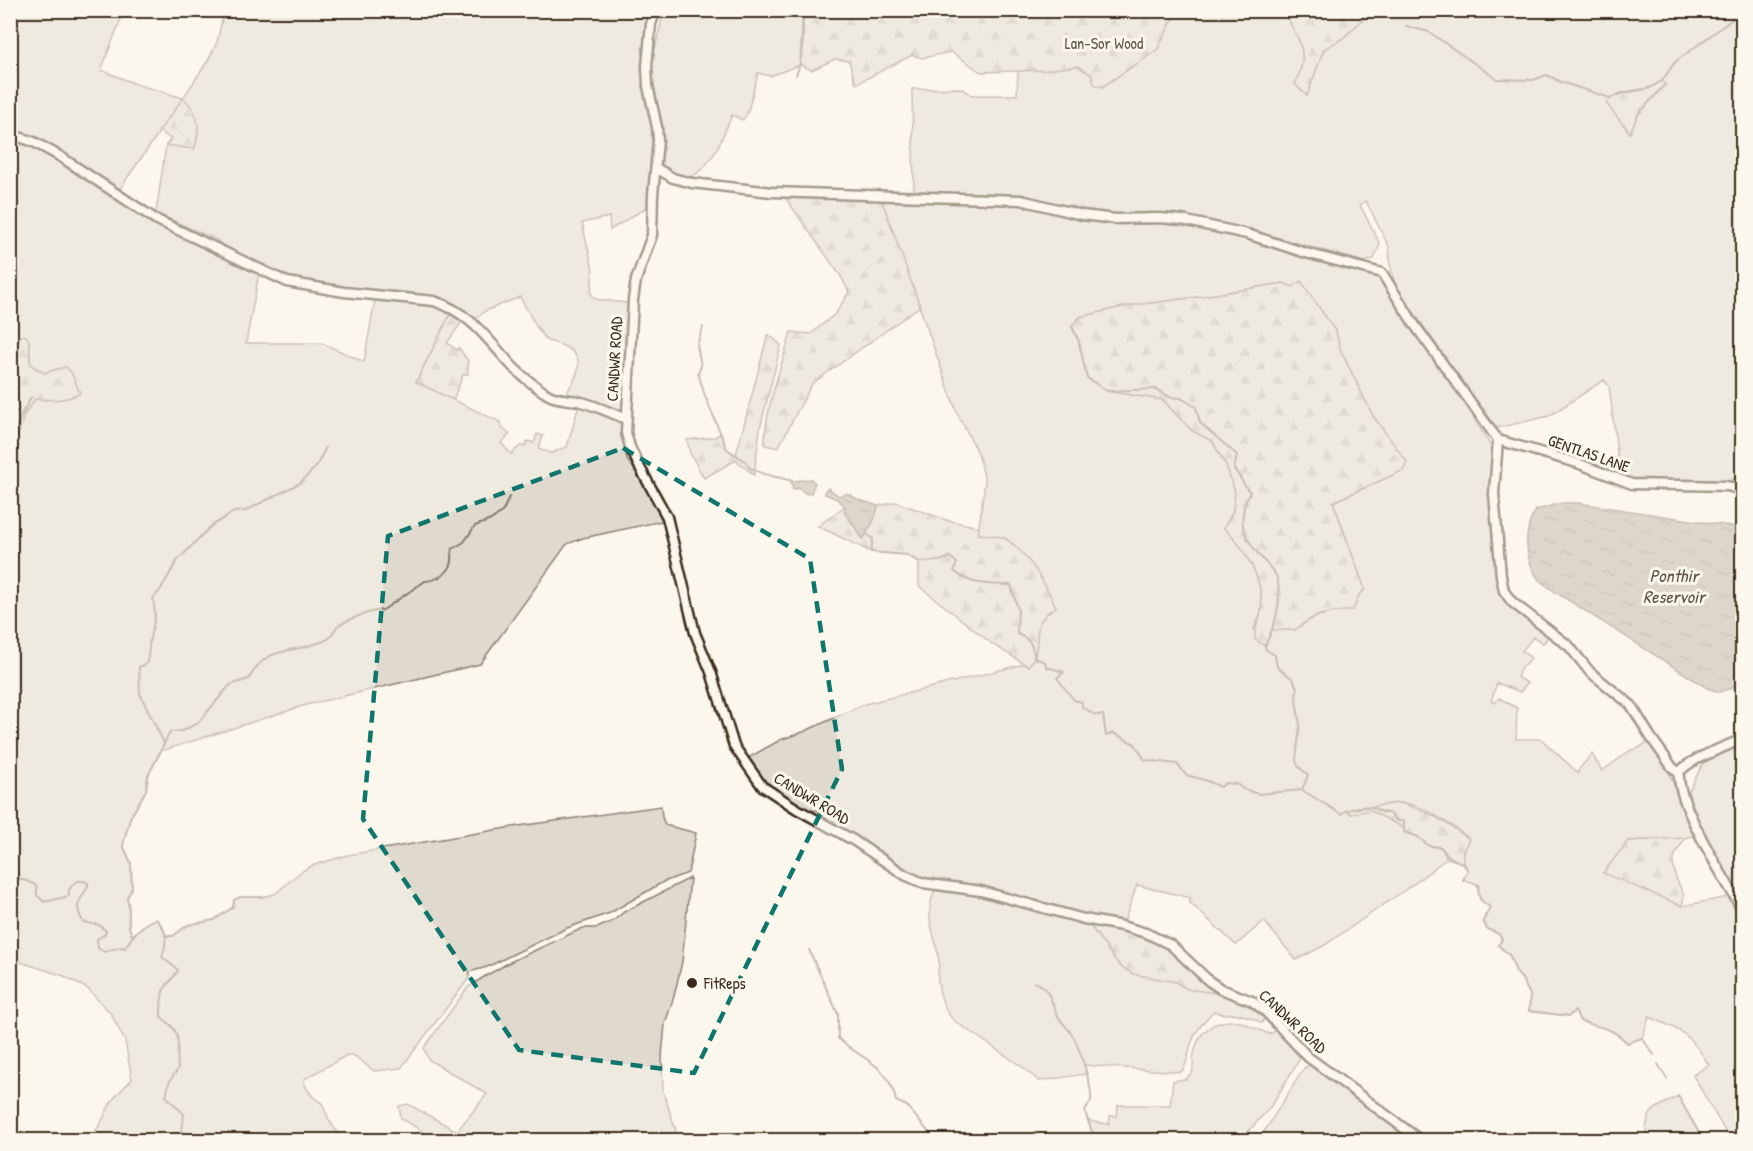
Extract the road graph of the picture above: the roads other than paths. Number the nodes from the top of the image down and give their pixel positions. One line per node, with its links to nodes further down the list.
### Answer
1 (656, 10): 3 (street, CANDWR ROAD)
2 (10, 134): 4 (street)
3 (656, 168): 4 (street, CANDWR ROAD); 5 (street)
4 (626, 418): 10 (street, CANDWR ROAD)
5 (1498, 440): 6 (street, GENTLAS LANE); 8 (street)
6 (1743, 490)
7 (1743, 740): 8 (street)
8 (1679, 773): 9 (street)
9 (1743, 909)
10 (1420, 1140)

